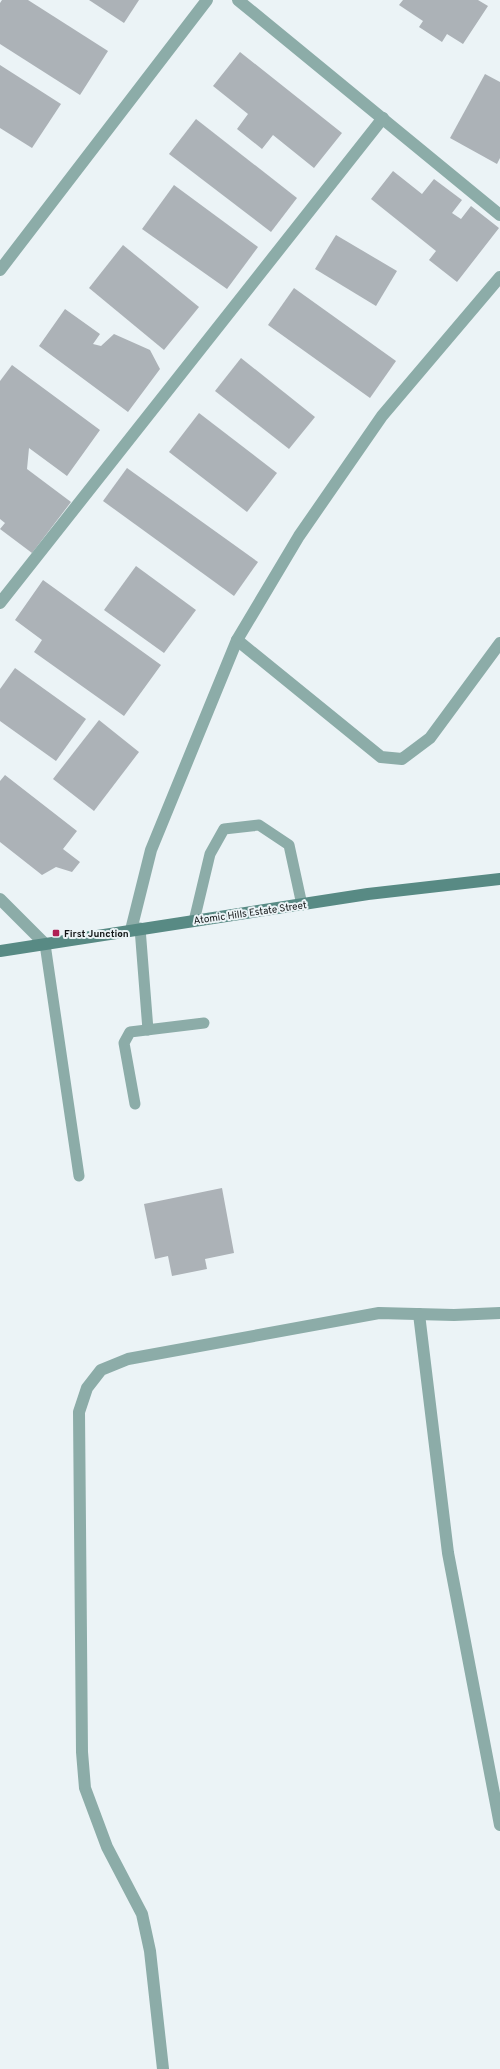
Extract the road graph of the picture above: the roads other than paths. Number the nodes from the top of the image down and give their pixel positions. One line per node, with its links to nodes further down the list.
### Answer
1 (207, 0): 5 (street)
2 (238, 0): 3 (street)
3 (383, 118): 4 (street); 7 (street)
4 (500, 214)
5 (0, 270)
6 (500, 278): 8 (street)
7 (0, 603)
8 (236, 640): 9 (street); 14 (street)
9 (500, 643)
10 (500, 879): 12 (street, Atomic Hills Estate Street)
11 (0, 899): 15 (street)
12 (302, 905): 13 (street, Atomic Hills Estate Street); 13 (lane)
13 (194, 921): 14 (street, Atomic Hills Estate Street)
14 (135, 929): 15 (street, Atomic Hills Estate Street); 18 (lane)
15 (45, 944): 16 (street, Atomic Hills Estate Street); 20 (lane)
16 (0, 951)
17 (204, 1023): 18 (lane)
18 (148, 1030): 19 (lane)
19 (135, 1104)
20 (79, 1176)
21 (500, 1313): 22 (street)
22 (419, 1314): 23 (street); 24 (street)
23 (500, 1824)
24 (163, 2069)

